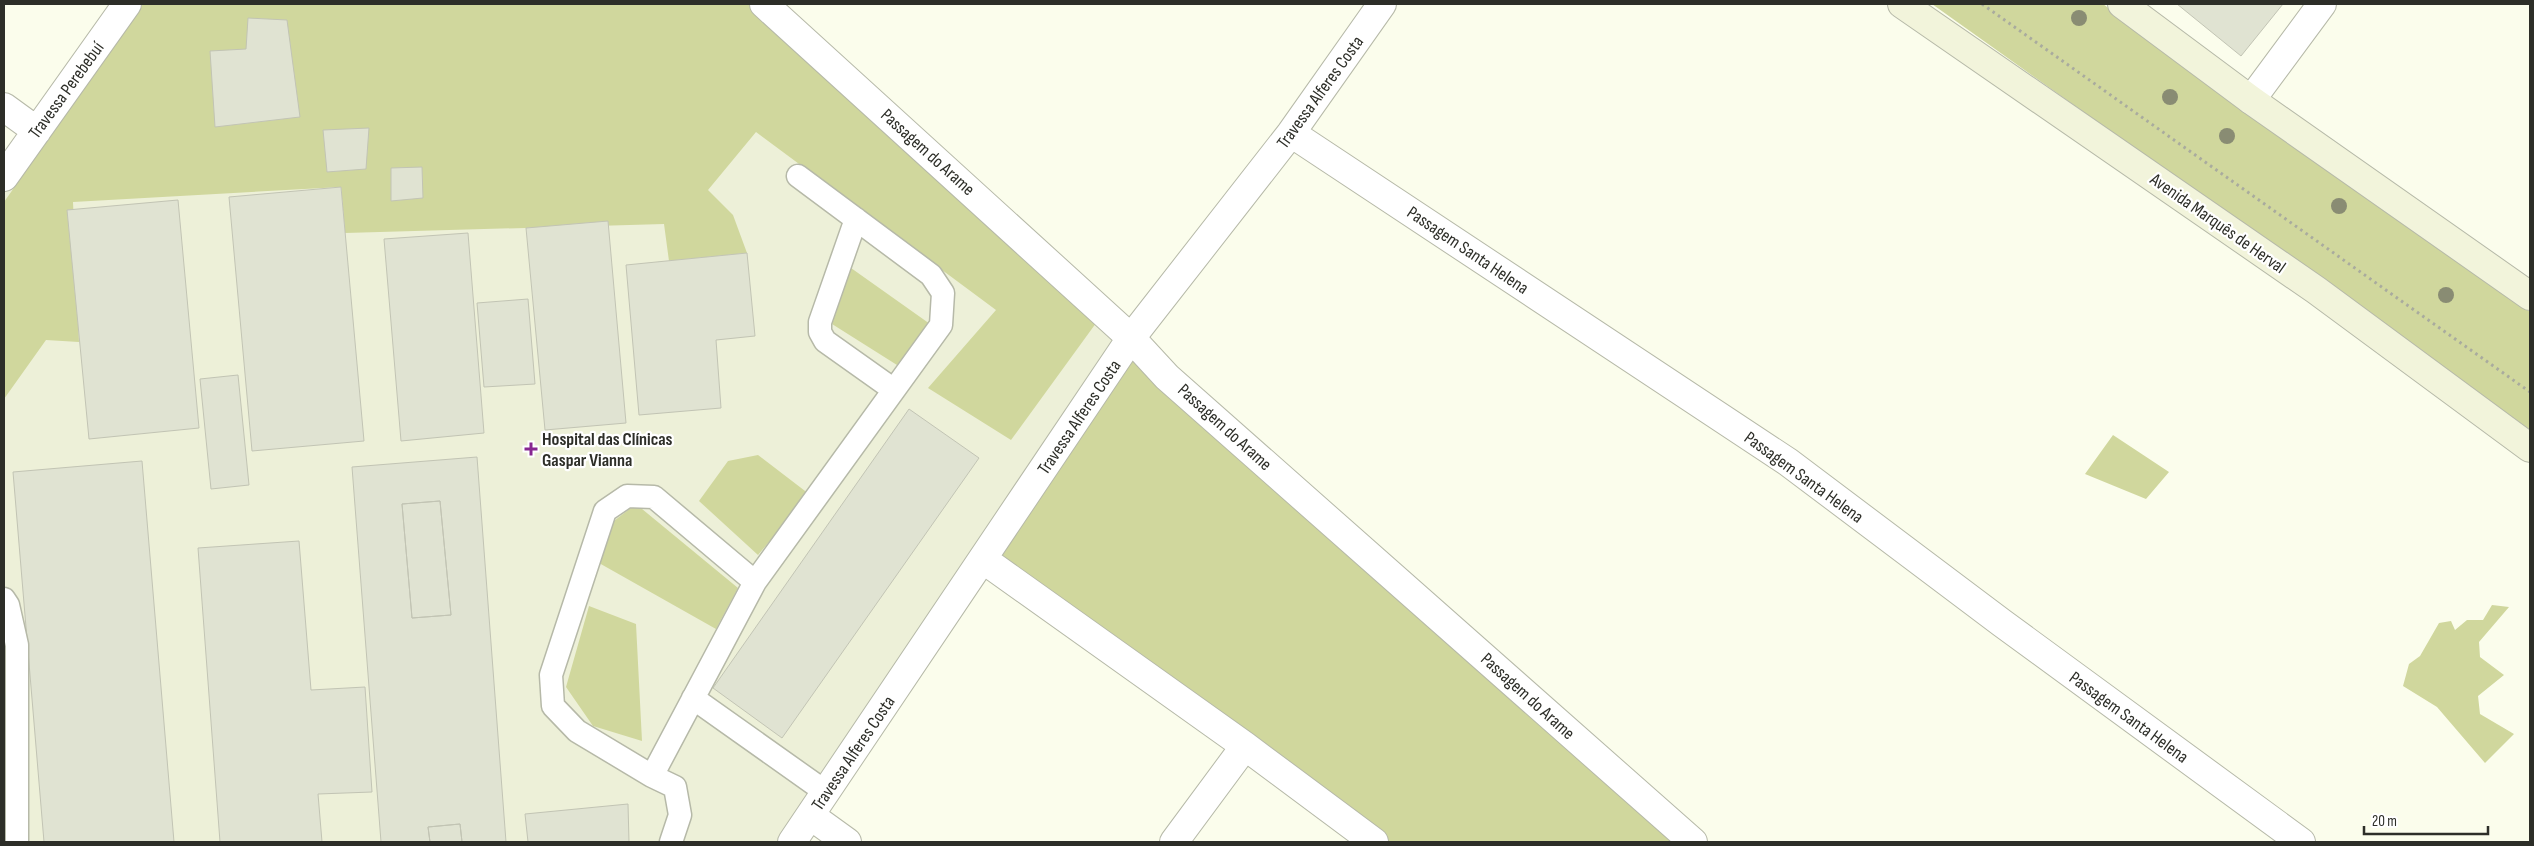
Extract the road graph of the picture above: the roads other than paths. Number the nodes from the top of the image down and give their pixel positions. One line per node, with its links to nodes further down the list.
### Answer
1 (127, 4): 9 (street, Travessa Perebebuí)
2 (764, 4): 15 (street, Passagem do Arame)
3 (1382, 4): 10 (street, Travessa Alferes Costa)
4 (1902, 4): 17 (main road, Avenida Marquês de Herval)
5 (2122, 4): 7 (main road)
6 (2322, 4): 7 (street)
7 (2251, 100): 14 (main road)
8 (4, 107): 9 (street)
9 (37, 131): 11 (street, Travessa Perebebuí)
10 (1292, 133): 15 (street, Travessa Alferes Costa); 34 (street, Passagem Santa Helena)
11 (4, 176)
12 (798, 176): 13 (lane)
13 (856, 219): 16 (lane); 16 (lane)
14 (2530, 295)
15 (1131, 338): 18 (street, Travessa Alferes Costa); 33 (street, Passagem do Arame)
16 (894, 390): 19 (lane)
17 (2530, 448)
18 (984, 560): 22 (street); 25 (street, Travessa Alferes Costa)
19 (755, 582): 21 (lane); 24 (lane)
20 (4, 599): 23 (lane)
21 (693, 698): 24 (lane); 25 (lane)
22 (1246, 746): 31 (street); 32 (street)
23 (10, 770): 27 (lane)
24 (652, 776): 28 (lane)
25 (827, 793): 26 (street, Travessa Alferes Costa)
26 (812, 816): 29 (street, Travessa Alferes Costa); 30 (street)
27 (17, 842)
28 (671, 842)
29 (792, 842)
30 (847, 842)
31 (1174, 842)
32 (1374, 842)
33 (1693, 842)
34 (2301, 842)

